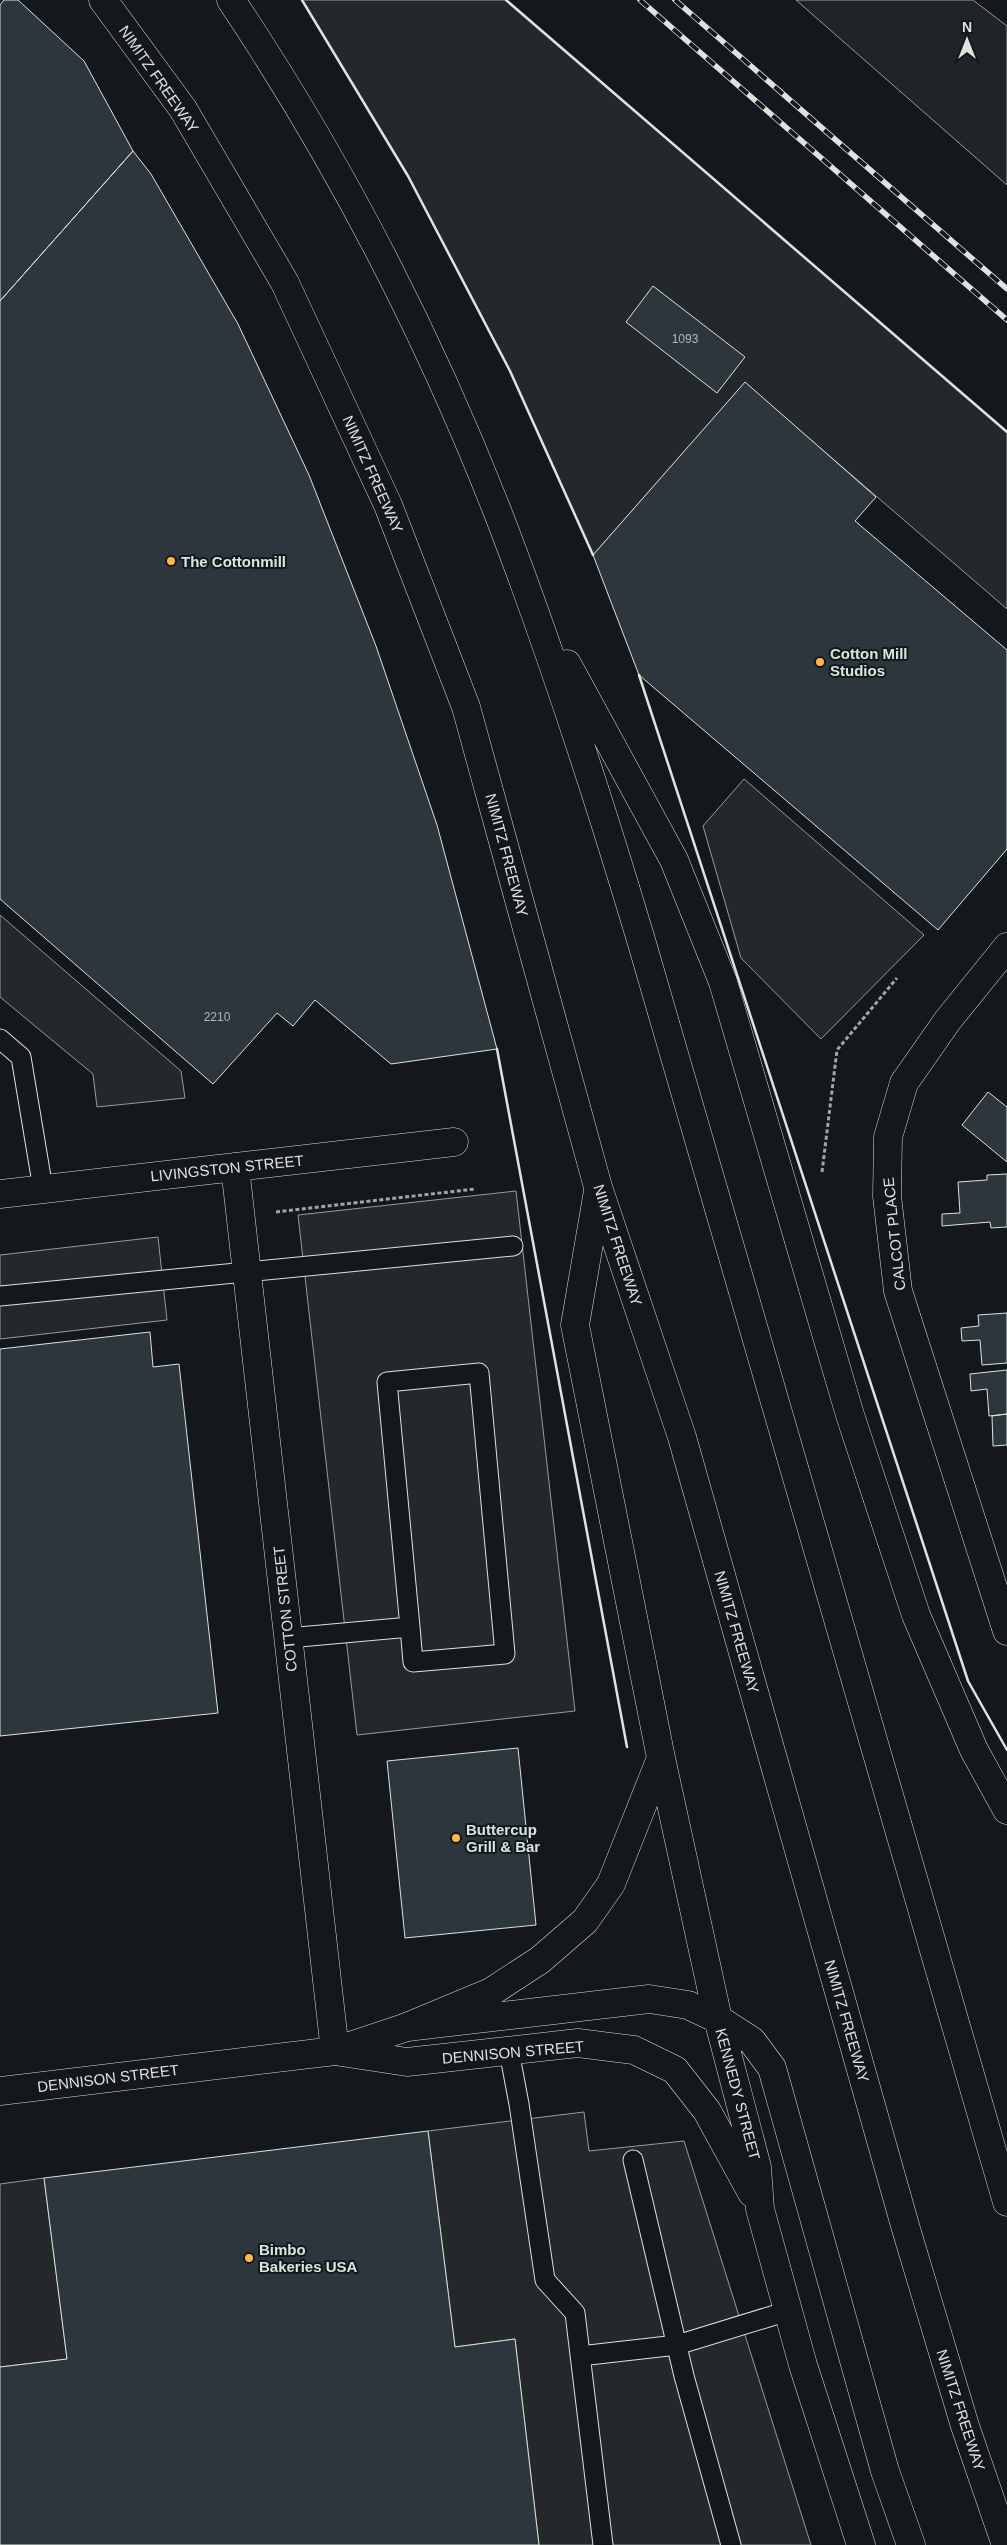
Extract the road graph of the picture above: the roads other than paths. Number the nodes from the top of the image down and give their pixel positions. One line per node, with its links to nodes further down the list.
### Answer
1 (102, 0): 8 (main road, NIMITZ FREEWAY)
2 (231, 0): 3 (main road)
3 (528, 592): 18 (main road); 25 (main road)
4 (1007, 947): 15 (main road, CALCOT PLACE)
5 (0, 1038): 9 (lane)
6 (454, 1142): 7 (main road, LIVINGSTON STREET)
7 (235, 1167): 9 (main road, LIVINGSTON STREET); 12 (main road, COTTON STREET)
8 (598, 1187): 17 (main road); 34 (main road, NIMITZ FREEWAY)
9 (43, 1189): 10 (main road, LIVINGSTON STREET)
10 (0, 1194)
11 (513, 1246): 12 (lane)
12 (247, 1272): 13 (lane); 16 (main road, COTTON STREET)
13 (0, 1296)
14 (410, 1627): 14 (lane); 16 (lane)
15 (1007, 1630)
16 (288, 1638): 22 (main road, COTTON STREET)
17 (662, 1758): 19 (main road); 20 (main road)
18 (1007, 1810)
19 (718, 2019): 20 (main road, DENNISON STREET); 26 (main road, KENNEDY STREET); 33 (main road, KENNEDY STREET)
20 (407, 2027): 22 (main road, DENNISON STREET)
21 (509, 2050): 22 (main road, DENNISON STREET); 26 (main road, DENNISON STREET); 29 (lane)
22 (335, 2051): 23 (main road, DENNISON STREET)
23 (0, 2091)
24 (633, 2160): 28 (lane)
25 (1007, 2202)
26 (760, 2208): 27 (main road, KENNEDY STREET)
27 (788, 2311): 28 (lane); 32 (main road, KENNEDY STREET)
28 (677, 2345): 29 (lane); 31 (lane)
29 (580, 2356): 30 (lane)
30 (602, 2545)
31 (731, 2545)
32 (860, 2545)
33 (911, 2545)
34 (1006, 2545)

